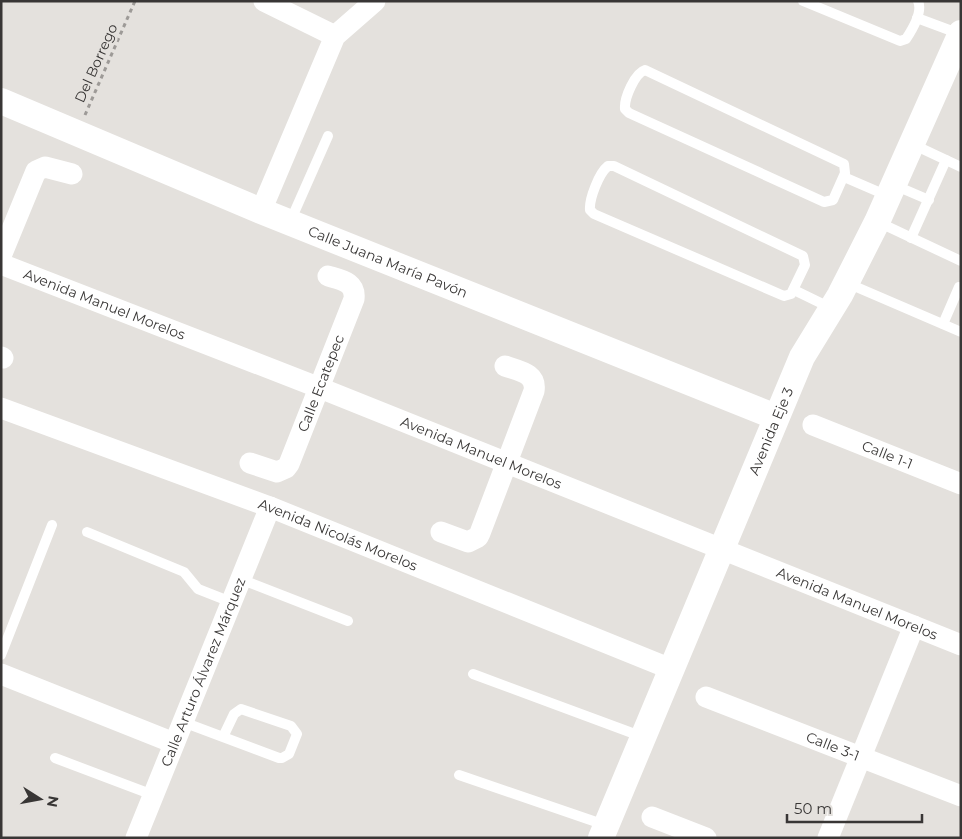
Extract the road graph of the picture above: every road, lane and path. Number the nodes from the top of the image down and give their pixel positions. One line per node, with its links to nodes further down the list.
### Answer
1 (135, 1): 10 (path, Del Borrego)
2 (264, 1): 8 (street)
3 (375, 1): 8 (street)
4 (803, 1): 6 (lane)
5 (918, 1): 6 (lane)
6 (917, 18): 7 (lane)
7 (960, 34): 12 (street, Avenida Eje 3)
8 (335, 36): 19 (street)
9 (1, 101): 10 (street, Calle Juana María Pavón)
10 (76, 133): 19 (street, Calle Juana María Pavón)
11 (328, 136): 21 (lane)
12 (912, 144): 13 (lane); 17 (street, Avenida Eje 3)
13 (946, 160): 14 (lane); 18 (lane)
14 (961, 167)
15 (72, 174): 23 (street)
16 (844, 177): 16 (lane); 17 (lane)
17 (891, 190): 18 (lane); 20 (street, Avenida Eje 3)
18 (929, 200): 22 (lane)
19 (261, 211): 21 (street, Calle Juana María Pavón)
20 (877, 222): 22 (lane); 27 (street, Avenida Eje 3)
21 (290, 223): 36 (street, Calle Juana María Pavón)
22 (911, 238): 24 (lane)
23 (1, 256)
24 (961, 261)
25 (1, 264): 34 (street, Avenida Manuel Morelos)
26 (328, 276): 34 (street, Calle Ecatepec)
27 (847, 283): 30 (street, Avenida Eje 3); 31 (lane)
28 (959, 287): 31 (lane)
29 (794, 290): 29 (lane); 30 (lane)
30 (832, 308): 36 (street, Avenida Eje 3)
31 (943, 324): 32 (lane)
32 (961, 332)
33 (506, 366): 38 (street)
34 (320, 388): 38 (street, Avenida Manuel Morelos); 39 (street, Calle Ecatepec)
35 (1, 408): 41 (street, Avenida Nicolás Morelos)
36 (776, 418): 45 (street, Avenida Eje 3)
37 (813, 425): 40 (street, Calle 1-1)
38 (506, 462): 44 (street); 45 (street, Avenida Manuel Morelos)
39 (250, 463)
40 (961, 484)
41 (270, 508): 46 (street, Calle Arturo Álvarez Márquez); 52 (street, Avenida Nicolás Morelos)
42 (52, 525): 51 (lane)
43 (87, 532): 47 (lane)
44 (441, 532)
45 (723, 549): 49 (street, Avenida Manuel Morelos); 52 (street, Avenida Eje 3)
46 (240, 579): 47 (street, Calle Arturo Álvarez Márquez); 48 (lane)
47 (231, 602): 56 (street, Calle Arturo Álvarez Márquez)
48 (348, 621)
49 (914, 626): 50 (street, Avenida Manuel Morelos); 61 (street)
50 (961, 645)
51 (1, 655)
52 (671, 669): 58 (street, Avenida Eje 3)
53 (1, 674): 59 (street)
54 (473, 674): 58 (lane)
55 (706, 697): 61 (street, Calle 3-1)
56 (183, 722): 57 (lane); 59 (street, Calle Arturo Álvarez Márquez)
57 (224, 737): 57 (lane)
58 (644, 737): 66 (street, Avenida Eje 3)
59 (174, 743): 63 (street, Calle Arturo Álvarez Márquez)
60 (55, 758): 63 (lane)
61 (862, 758): 64 (street, Calle 3-1); 69 (street)
62 (459, 775): 66 (lane)
63 (153, 795): 67 (street, Calle Arturo Álvarez Márquez)
64 (961, 796)
65 (652, 817): 68 (street)
66 (603, 832)
67 (136, 838)
68 (706, 838)
69 (828, 838)

